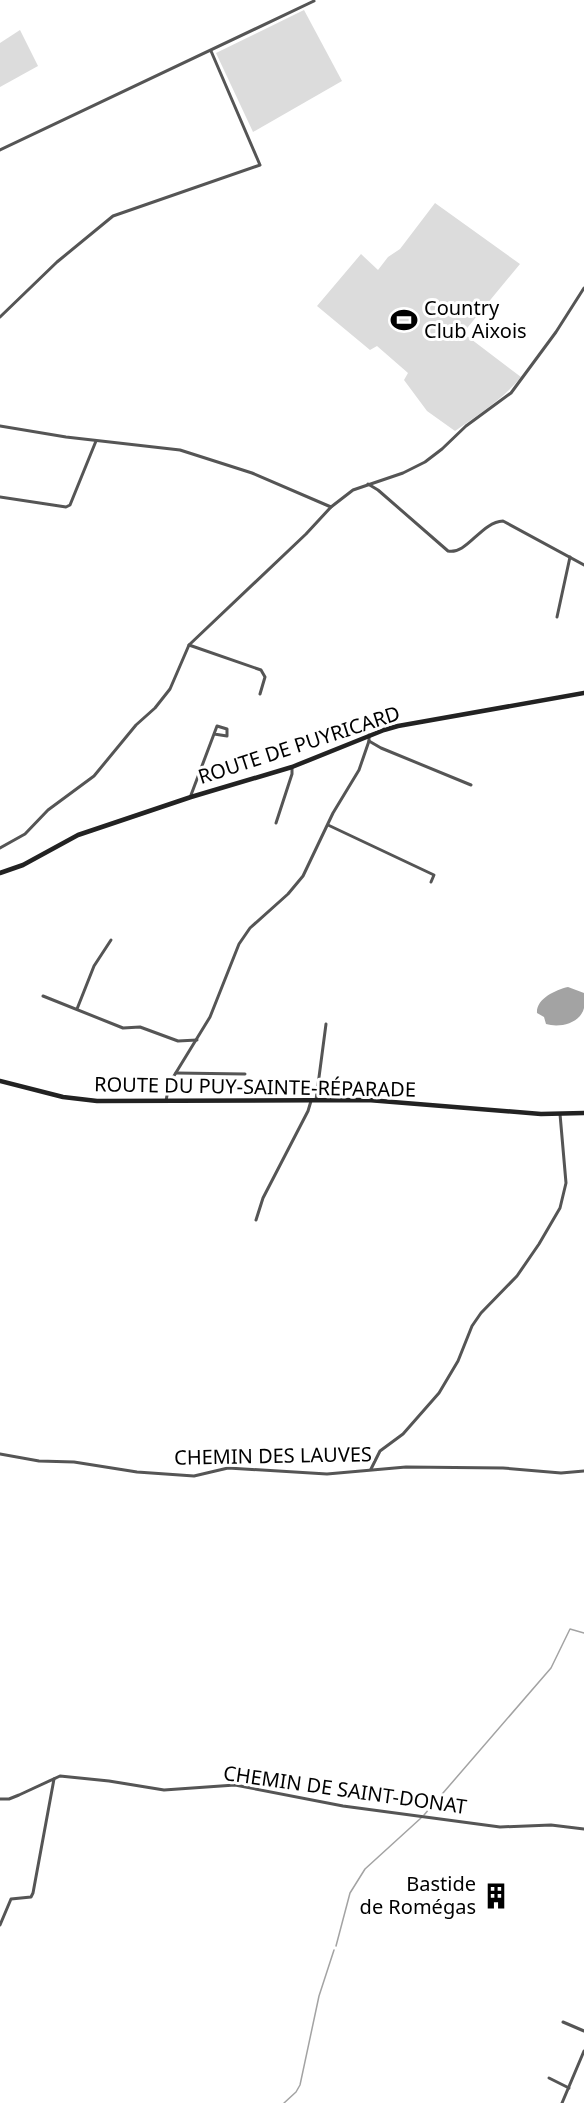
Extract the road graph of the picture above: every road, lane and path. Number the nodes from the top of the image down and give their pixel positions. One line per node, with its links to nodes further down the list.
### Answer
1 (314, 1): 2 (street)
2 (211, 51): 3 (street); 5 (street)
3 (0, 150)
4 (584, 288): 8 (street)
5 (0, 317)
6 (0, 426): 7 (street)
7 (96, 441): 9 (street); 10 (street)
8 (368, 484): 10 (street); 11 (street)
9 (0, 497)
10 (331, 507): 14 (street)
11 (570, 557): 12 (street); 13 (street)
12 (584, 565)
13 (557, 617)
14 (189, 645): 16 (street); 24 (street)
15 (584, 693): 18 (main road, ROUTE DE PUYRICARD)
16 (260, 694)
17 (214, 734): 17 (street); 21 (street)
18 (369, 738): 19 (main road, ROUTE DE PUYRICARD); 20 (street); 23 (street)
19 (291, 767): 21 (main road, ROUTE DE PUYRICARD); 22 (street)
20 (471, 785)
21 (191, 797): 25 (main road, ROUTE DE PUYRICARD)
22 (276, 824)
23 (328, 825): 26 (street); 31 (street)
24 (0, 848)
25 (0, 873)
26 (431, 882)
27 (111, 940): 29 (street)
28 (43, 996): 29 (street)
29 (76, 1009): 31 (street)
30 (326, 1024): 35 (street)
31 (196, 1040): 32 (street)
32 (176, 1073): 33 (street); 36 (street)
33 (245, 1074)
34 (0, 1081): 36 (main road, ROUTE DU PUY-SAINTE-RÉPARADE)
35 (314, 1101): 36 (main road, ROUTE DU PUY-SAINTE-RÉPARADE); 38 (main road, ROUTE DU PUY-SAINTE-RÉPARADE); 39 (street)
36 (166, 1102)
37 (584, 1113): 38 (main road, ROUTE DU PUY-SAINTE-RÉPARADE)
38 (560, 1114): 41 (street)
39 (256, 1220)
40 (0, 1454): 41 (street, CHEMIN DES LAUVES)
41 (371, 1469): 42 (street, CHEMIN DES LAUVES)
42 (584, 1471)
43 (54, 1779): 44 (street, CHEMIN DE SAINT-DONAT); 45 (street, CHEMIN DE SAINT-DONAT); 46 (street)
44 (0, 1799)
45 (584, 1830)
46 (0, 1925)
47 (563, 2022): 48 (street)
48 (584, 2031)
49 (584, 2051): 51 (street)
50 (549, 2078): 51 (street)
51 (568, 2088): 52 (street)
52 (562, 2103)

